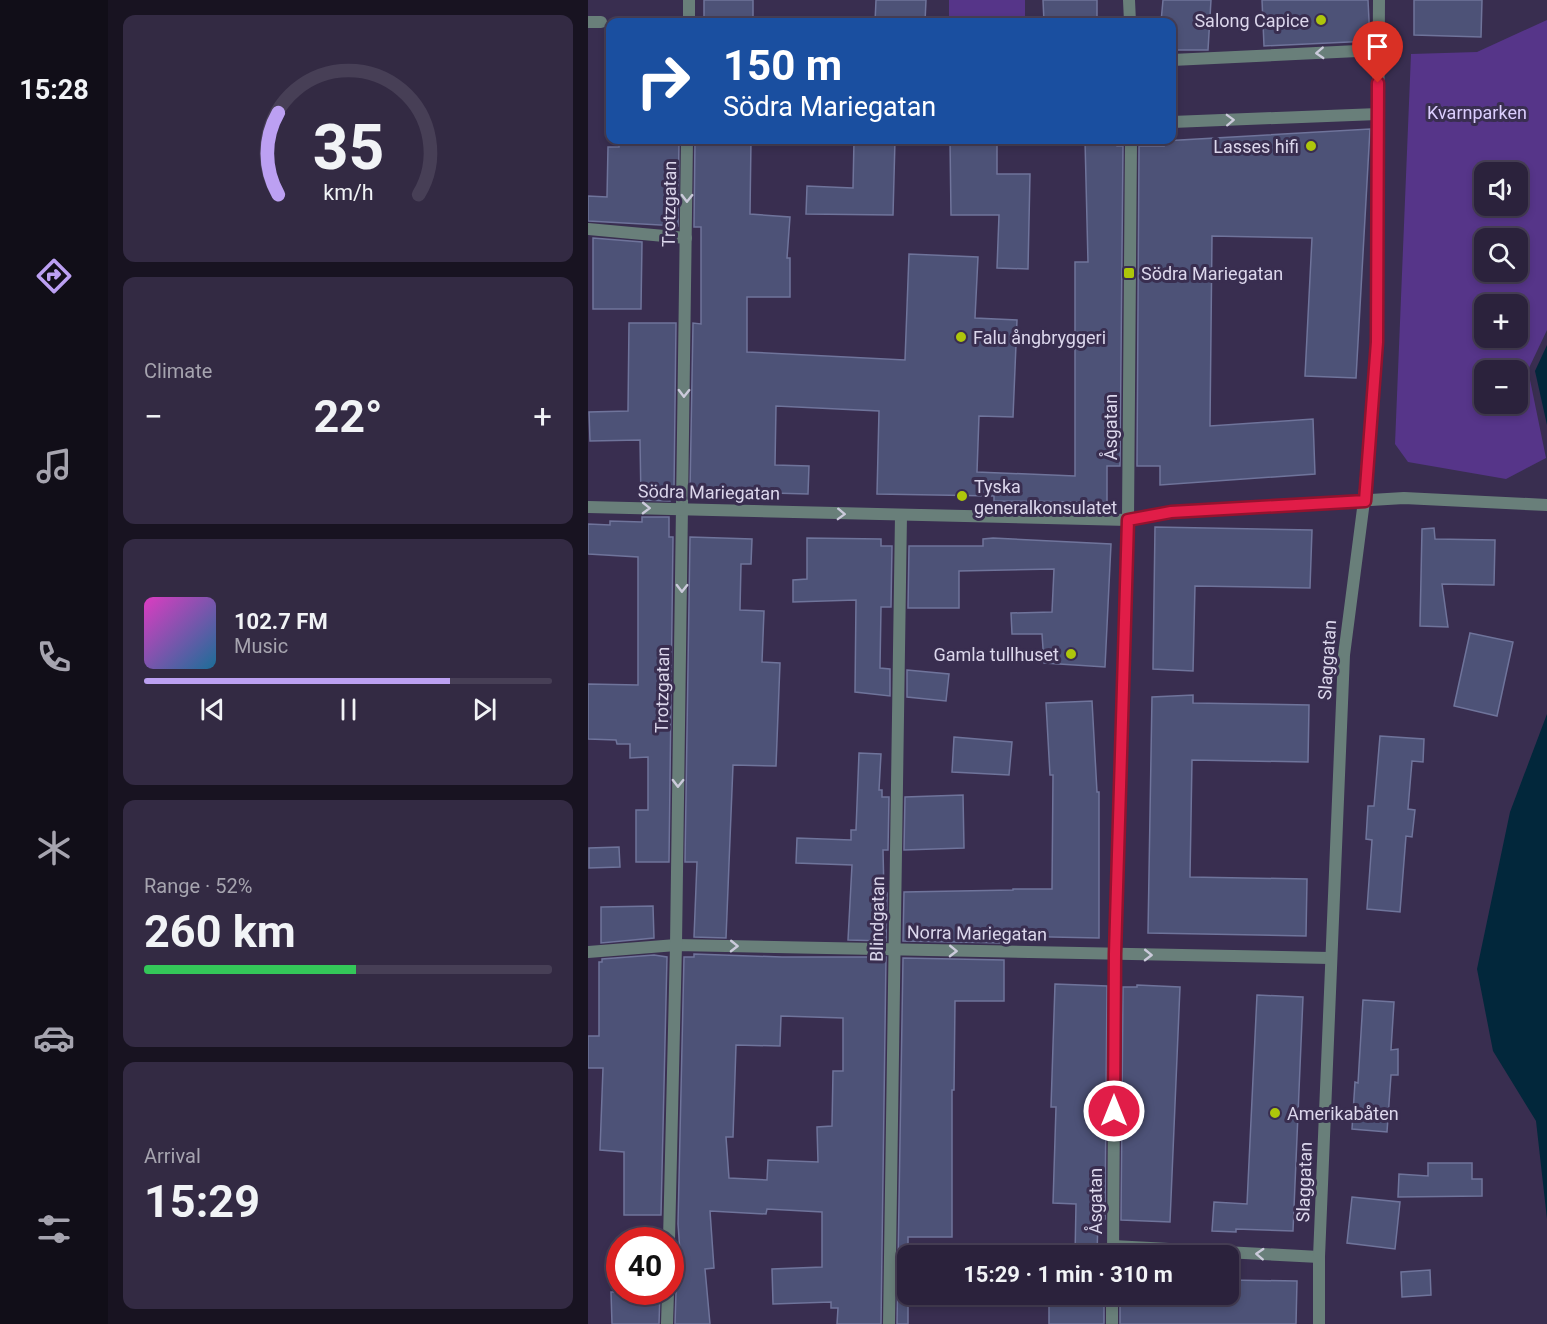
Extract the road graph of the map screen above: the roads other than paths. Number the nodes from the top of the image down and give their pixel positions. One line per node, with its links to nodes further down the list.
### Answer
1 (689, 0): 4 (street)
2 (1130, 0): 5 (street)
3 (1379, 0): 6 (street, Slaggatan)
4 (688, 18)
5 (1130, 18)
6 (1378, 50): 7 (street, one-way to 7); 8 (street, Slaggatan)
7 (1176, 60)
8 (1378, 114): 9 (street, one-way to 8); 14 (street, Slaggatan)
9 (1176, 122)
10 (687, 144): 13 (street, Trotzgatan, one-way to 13)
11 (1131, 144): 19 (street, Åsgatan)
12 (588, 230): 13 (street)
13 (686, 238): 17 (street, Trotzgatan, one-way to 17)
14 (1365, 501): 15 (street, Södra Mariegatan); 19 (street, Södra Mariegatan); 24 (street, Slaggatan)
15 (1547, 505)
16 (588, 507): 17 (street, Södra Mariegatan, one-way to 17)
17 (683, 509): 18 (street, Södra Mariegatan, one-way to 18); 20 (street, Trotzgatan, one-way to 20)
18 (901, 515): 19 (street, Södra Mariegatan); 21 (street, Blindgatan)
19 (1128, 520): 23 (street, Åsgatan)
20 (676, 945): 21 (street, Norra Mariegatan, one-way to 21); 22 (street, Norra Mariegatan); 25 (street, Trotzgatan)
21 (895, 949): 23 (street, Norra Mariegatan, one-way to 23); 32 (street, Blindgatan)
22 (588, 952)
23 (1115, 954): 24 (street, Norra Mariegatan, one-way to 24); 26 (street, Åsgatan)
24 (1330, 958): 28 (street, Slaggatan)
25 (669, 1227)
26 (1113, 1245)
27 (1239, 1255): 28 (street, one-way to 27)
28 (1319, 1257): 34 (street, Slaggatan)
29 (668, 1305): 31 (street)
30 (1112, 1305): 33 (street)
31 (667, 1324)
32 (889, 1324)
33 (1112, 1324)
34 (1319, 1324)

